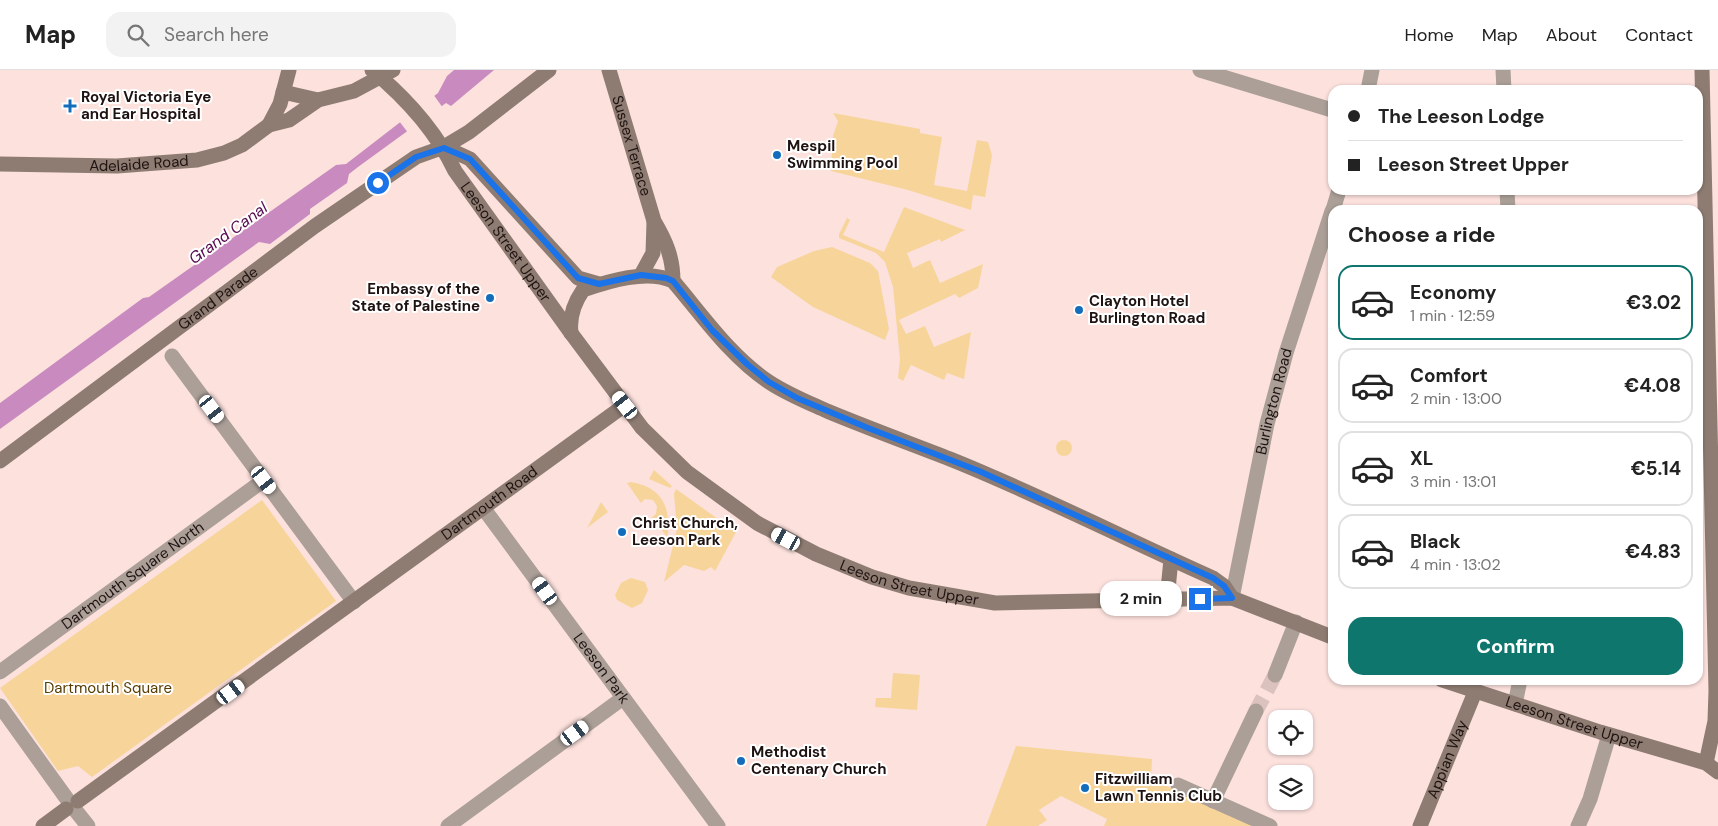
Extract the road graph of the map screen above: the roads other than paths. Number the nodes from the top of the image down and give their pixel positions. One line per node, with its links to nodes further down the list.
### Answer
1 (289, 70): 12 (main road, Adelaide Road)
2 (549, 70): 17 (main road)
3 (609, 70): 19 (main road, Sussex Terrace)
4 (1200, 70): 15 (street)
5 (1372, 70): 9 (street)
6 (1504, 70): 10 (street)
7 (1702, 70): 11 (main road)
8 (384, 76): 13 (main road, Adelaide Road); 17 (main road, Leeson Street Upper)
9 (1369, 85)
10 (1504, 85)
11 (1702, 85)
12 (283, 92): 13 (main road, Adelaide Road); 16 (main road, Adelaide Road)
13 (318, 100): 16 (main road, Adelaide Road)
14 (1703, 104): 30 (main road)
15 (1328, 109)
16 (269, 125): 18 (main road, Adelaide Road)
17 (444, 148): 23 (main road, Leeson Street Upper); 24 (main road, Leeson Street Upper); 27 (main road, Grand Parade)
18 (0, 164)
19 (654, 221): 21 (main road, Sussex Terrace); 22 (main road, Sussex Terrace)
20 (1328, 225): 32 (street, Burlington Road)
21 (641, 275): 22 (main road); 23 (main road)
22 (673, 281): 31 (main road)
23 (599, 284): 24 (main road)
24 (571, 334): 26 (main road, Leeson Street Upper)
25 (172, 356): 28 (street)
26 (625, 405): 29 (main road, Dartmouth Road); 33 (main road, Leeson Street Upper)
27 (0, 461)
28 (264, 480): 34 (street); 37 (street, Dartmouth Square North)
29 (484, 509): 34 (main road, Dartmouth Road); 42 (street, Leeson Park)
30 (1716, 542): 47 (main road)
31 (1171, 559): 32 (main road); 33 (main road)
32 (1232, 598): 33 (main road, Leeson Street Upper); 35 (main road, Leeson Street Upper)
33 (1167, 600)
34 (354, 602): 51 (main road, Dartmouth Road)
35 (1296, 622): 36 (main road, Leeson Street Upper); 38 (street)
36 (1328, 635)
37 (0, 672)
38 (1275, 675)
39 (1456, 685): 41 (main road, Leeson Street Upper)
40 (1519, 685): 43 (street)
41 (1475, 692): 43 (main road, Leeson Street Upper); 57 (main road, Appian Way)
42 (623, 698): 54 (street); 55 (street, Leeson Park)
43 (1515, 704): 46 (main road, Leeson Street Upper)
44 (0, 706): 51 (street)
45 (1256, 711): 50 (street)
46 (1609, 734): 47 (main road, Leeson Street Upper); 58 (street)
47 (1712, 762): 48 (main road, Leeson Street Upper)
48 (1718, 772)
49 (1178, 785): 50 (street)
50 (1214, 801): 56 (street)
51 (72, 805): 52 (main road); 53 (street)
52 (43, 826)
53 (88, 826)
54 (448, 826)
55 (718, 826)
56 (1270, 826)
57 (1420, 826)
58 (1578, 826)

